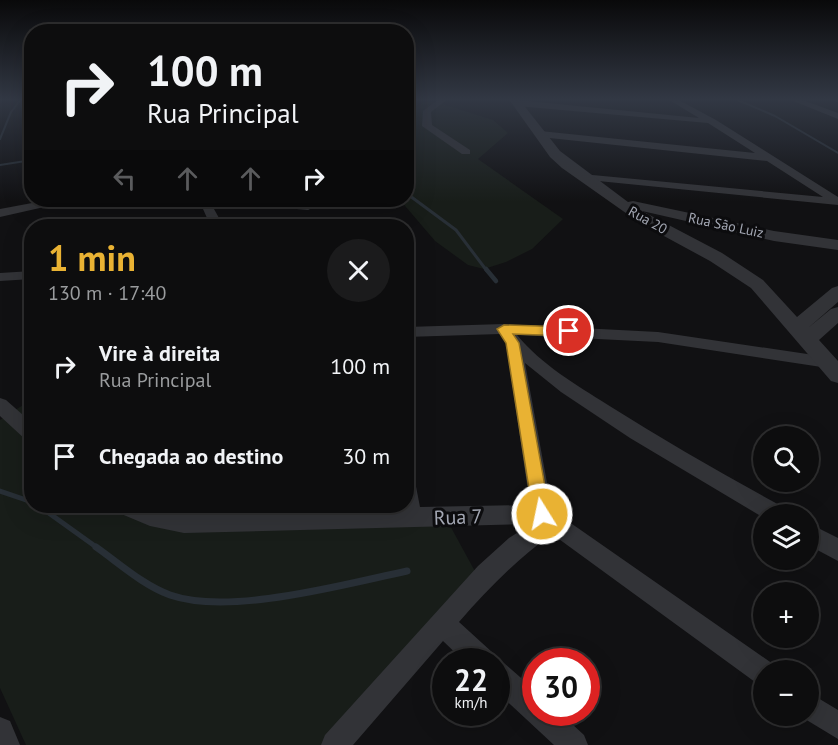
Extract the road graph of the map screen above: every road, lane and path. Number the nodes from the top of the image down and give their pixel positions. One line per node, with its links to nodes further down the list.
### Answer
1 (437, 133): 4 (street)
2 (730, 133): 5 (street)
3 (540, 134): 5 (street); 6 (street, Rua 20)
4 (466, 152)
5 (770, 158): 7 (street)
6 (582, 177): 7 (street); 8 (street, Rua 20)
7 (838, 198)
8 (615, 201): 11 (street, Rua São Luiz); 17 (street, Rua 20)
9 (31, 207): 10 (street)
10 (0, 214)
11 (838, 244)
12 (24, 276): 13 (street)
13 (0, 277)
14 (838, 292): 17 (street)
15 (838, 313): 17 (street)
16 (414, 332): 18 (street)
17 (807, 334): 19 (street, Rua 20)
18 (508, 336): 19 (street); 22 (street); 26 (street)
19 (835, 364)
20 (0, 405): 21 (street)
21 (24, 428)
22 (758, 504)
23 (143, 513): 25 (street, Rua 7)
24 (410, 513): 27 (street)
25 (254, 514): 27 (street, Rua 7)
26 (547, 518): 27 (street, Rua 7); 30 (street); 32 (street)
27 (411, 519)
28 (819, 539): 29 (street)
29 (838, 550)
30 (442, 623): 31 (street); 40 (street)
31 (469, 648)
32 (753, 665)
33 (510, 686): 34 (street)
34 (522, 696)
35 (819, 713): 37 (street)
36 (554, 726): 41 (street)
37 (838, 726)
38 (0, 731): 39 (street)
39 (6, 745)
40 (335, 745)
41 (574, 745)

